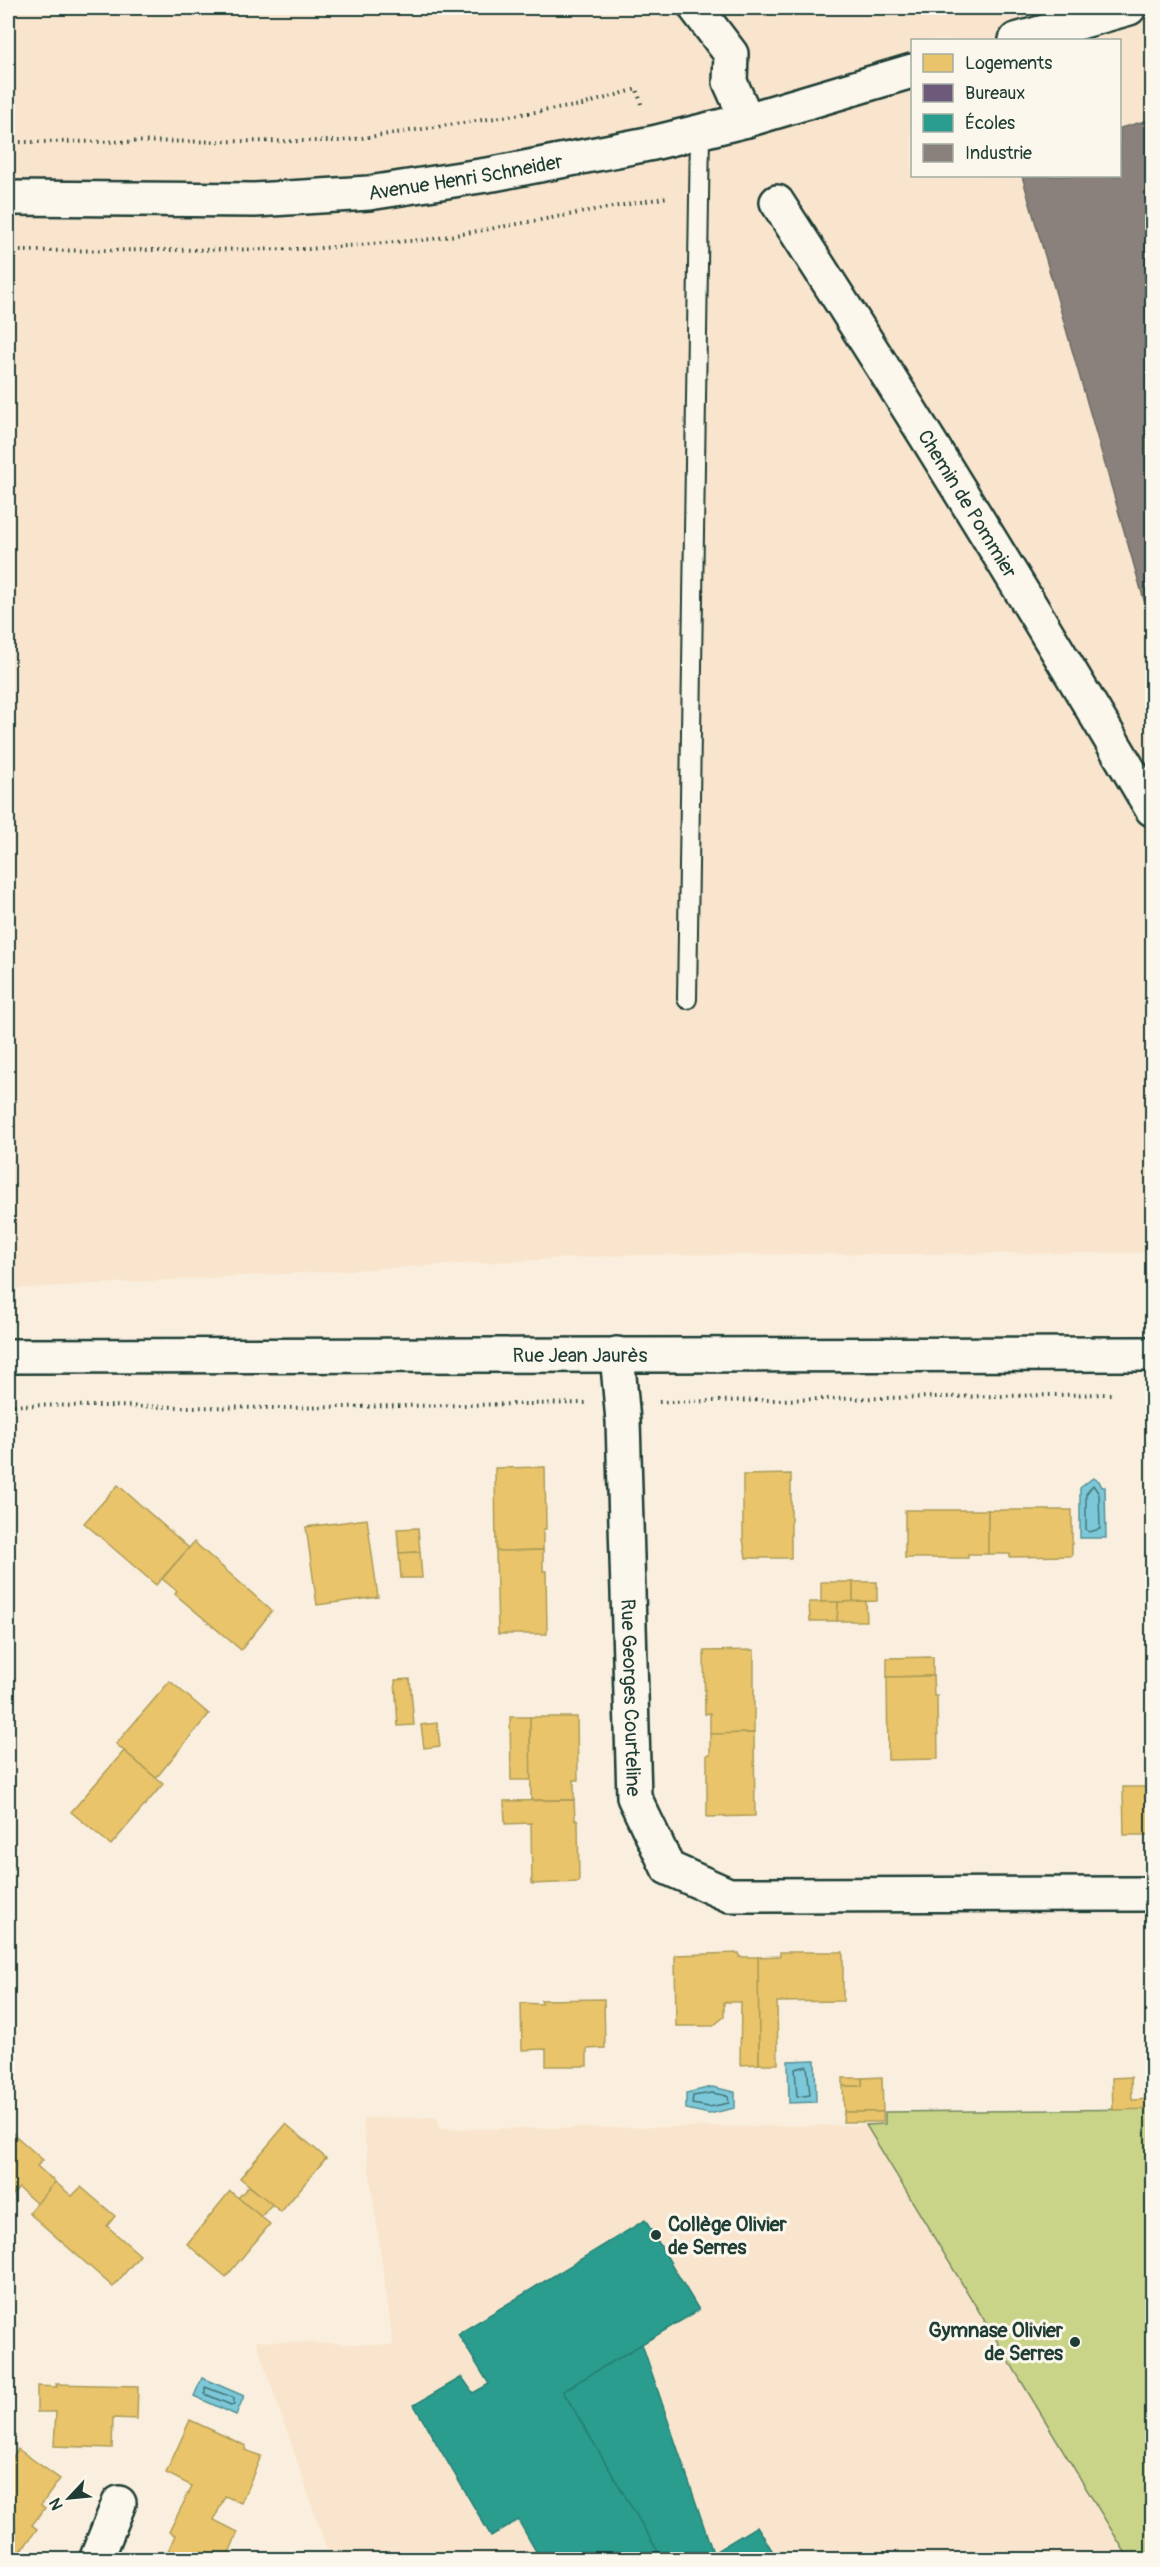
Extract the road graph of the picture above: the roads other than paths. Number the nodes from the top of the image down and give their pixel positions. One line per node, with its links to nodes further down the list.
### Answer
1 (696, 8): 5 (street)
2 (1129, 8): 3 (street)
3 (1020, 39)
4 (911, 71): 5 (street, Avenue Henri Schneider)
5 (747, 120): 6 (street, Avenue Henri Schneider)
6 (700, 132): 7 (street, Avenue Henri Schneider); 10 (lane)
7 (8, 198)
8 (777, 202): 9 (street, Chemin de Pommier)
9 (1152, 809)
10 (687, 999)
11 (617, 1354): 12 (street, Rue Jean Jaurès); 13 (street, Rue Jean Jaurès); 14 (street, Rue Georges Courteline)
12 (1152, 1354)
13 (8, 1356)
14 (1152, 1894)
15 (119, 2503): 16 (street)
16 (96, 2559)

